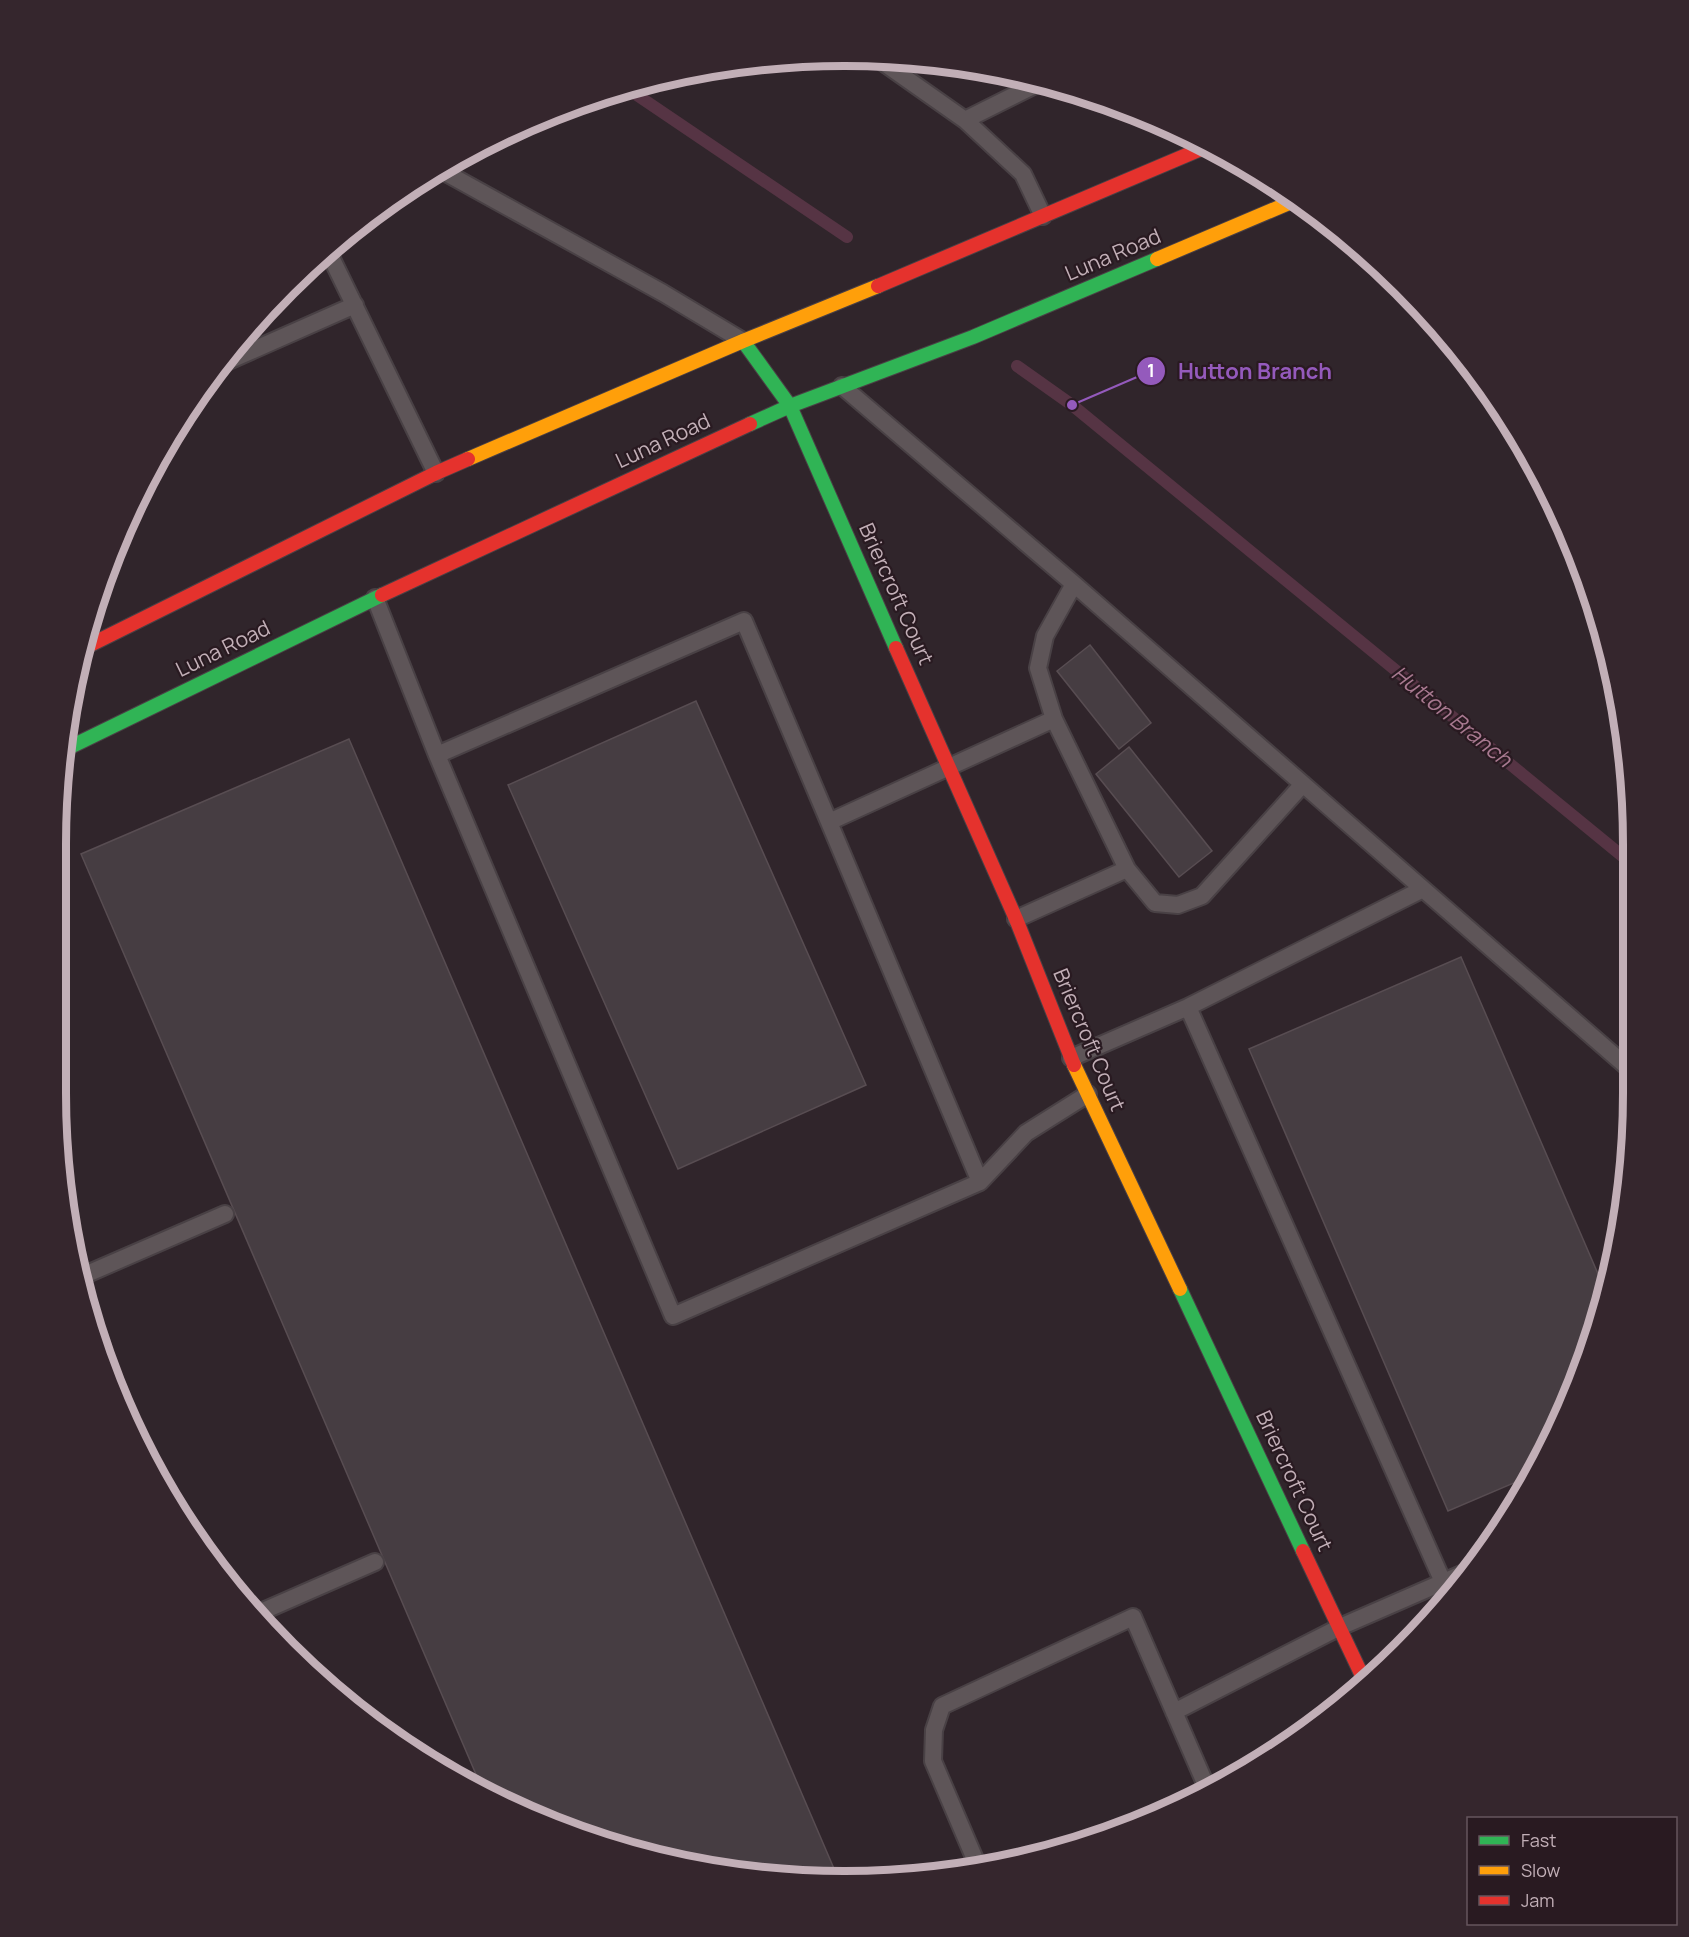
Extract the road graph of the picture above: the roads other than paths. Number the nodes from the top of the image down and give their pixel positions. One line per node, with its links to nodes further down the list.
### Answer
1 (891, 68): 3 (lane)
2 (1028, 89): 3 (lane)
3 (965, 120): 7 (lane)
4 (1197, 150): 7 (main road)
5 (448, 174): 10 (lane)
6 (1287, 204): 12 (main road, Luna Road)
7 (1042, 216): 10 (main road)
8 (332, 258): 9 (lane)
9 (355, 305): 11 (lane); 14 (lane)
10 (743, 341): 13 (main road, Briercroft Court); 14 (main road)
11 (239, 356)
12 (842, 386): 13 (main road, Luna Road); 15 (lane)
13 (790, 406): 16 (main road, Luna Road); 21 (main road, Briercroft Court)
14 (436, 473): 17 (main road)
15 (1074, 584): 18 (lane); 22 (lane)
16 (375, 598): 19 (main road, Luna Road); 20 (lane)
17 (93, 644)
18 (1054, 719): 21 (lane); 24 (lane)
19 (73, 746)
20 (437, 755): 23 (lane); 31 (lane)
21 (949, 766): 23 (lane); 26 (main road, Briercroft Court)
22 (1303, 784): 24 (lane); 25 (lane)
23 (829, 822): 31 (lane)
24 (1127, 869): 26 (lane)
25 (1423, 889): 27 (lane); 29 (lane)
26 (1016, 919): 28 (main road, Briercroft Court)
27 (1188, 1007): 28 (lane); 36 (lane)
28 (1071, 1058): 30 (main road, Briercroft Court)
29 (1623, 1063)
30 (1088, 1094): 31 (lane); 38 (main road, Briercroft Court)
31 (980, 1182)
32 (225, 1214): 33 (lane)
33 (88, 1273)
34 (375, 1562): 37 (lane)
35 (1452, 1578): 36 (lane)
36 (1443, 1582): 38 (lane)
37 (264, 1611)
38 (1340, 1627): 39 (main road, Briercroft Court); 40 (lane)
39 (1362, 1675)
40 (1174, 1712): 41 (lane); 42 (lane)
41 (1205, 1783)
42 (975, 1859)

